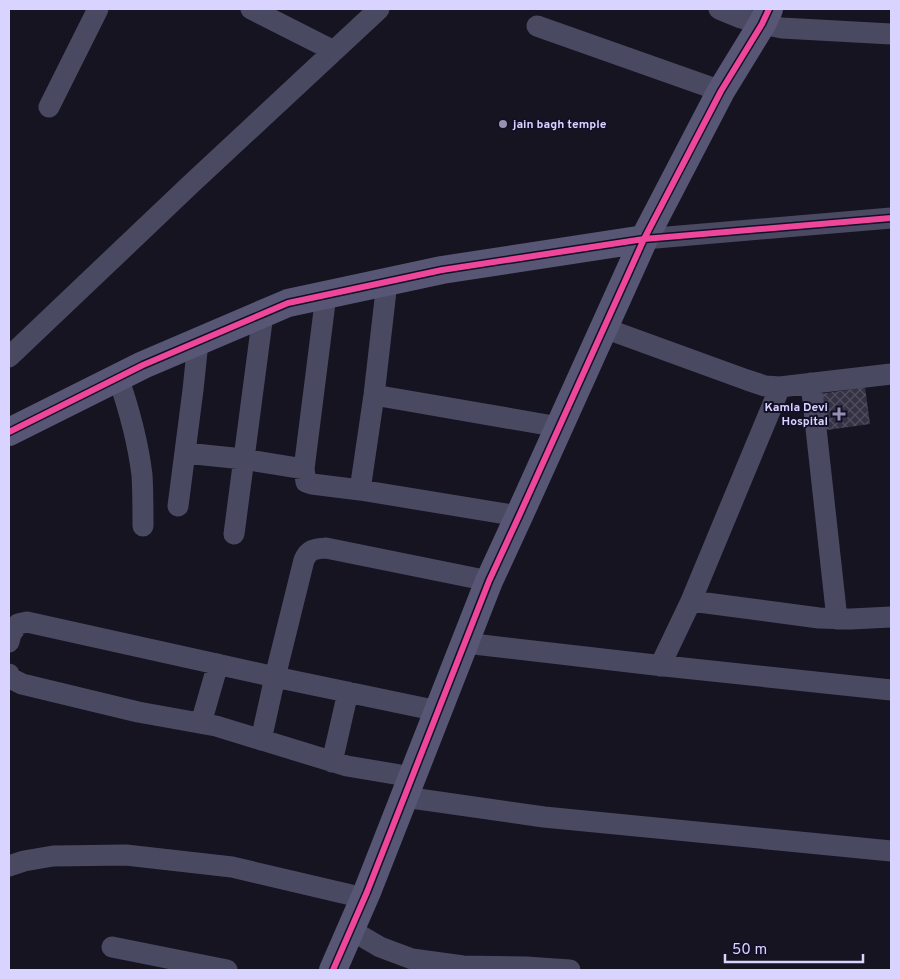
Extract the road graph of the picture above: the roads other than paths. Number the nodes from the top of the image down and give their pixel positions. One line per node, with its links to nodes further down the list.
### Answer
1 (98, 9): 10 (street)
2 (251, 9): 8 (street)
3 (379, 9): 8 (street)
4 (719, 9): 5 (street)
5 (765, 17): 7 (street); 9 (street)
6 (537, 26): 9 (street)
7 (891, 34)
8 (334, 51): 18 (street)
9 (721, 91): 12 (street)
10 (50, 107)
11 (891, 218): 12 (street)
12 (644, 239): 13 (street); 16 (street)
13 (387, 282): 14 (street); 23 (street)
14 (326, 295): 15 (street); 28 (street)
15 (263, 314): 17 (street); 27 (street)
16 (604, 328): 22 (street); 24 (street)
17 (198, 342): 20 (street); 26 (street)
18 (9, 357)
19 (891, 374): 21 (street)
20 (118, 377): 25 (street); 32 (street)
21 (811, 383): 22 (street); 37 (street)
22 (780, 387): 35 (street)
23 (374, 395): 24 (street); 29 (street)
24 (559, 427): 31 (street)
25 (9, 432)
26 (185, 453): 27 (street); 30 (street)
27 (243, 459): 28 (street); 33 (street)
28 (304, 469): 29 (street)
29 (360, 490): 31 (street)
30 (178, 506)
31 (518, 516): 34 (street)
32 (143, 526)
33 (234, 534)
34 (489, 581): 39 (street); 43 (street)
35 (691, 601): 37 (street); 41 (street)
36 (891, 617): 37 (street)
37 (837, 619)
38 (9, 642): 40 (street)
39 (464, 643): 41 (street); 46 (street)
40 (218, 664): 43 (street); 47 (street)
41 (660, 666): 44 (street)
42 (9, 674): 47 (street)
43 (275, 677): 45 (street); 48 (street)
44 (891, 690)
45 (348, 692): 46 (street); 49 (street)
46 (438, 711): 50 (street)
47 (201, 723): 48 (street)
48 (261, 740): 49 (street)
49 (332, 762): 50 (street)
50 (408, 787): 51 (street); 53 (street)
51 (891, 852)
52 (9, 866): 53 (street)
53 (364, 898): 54 (street)
54 (366, 939): 57 (street); 58 (street)
55 (112, 947): 56 (street)
56 (227, 970)
57 (334, 970)
58 (570, 970)

